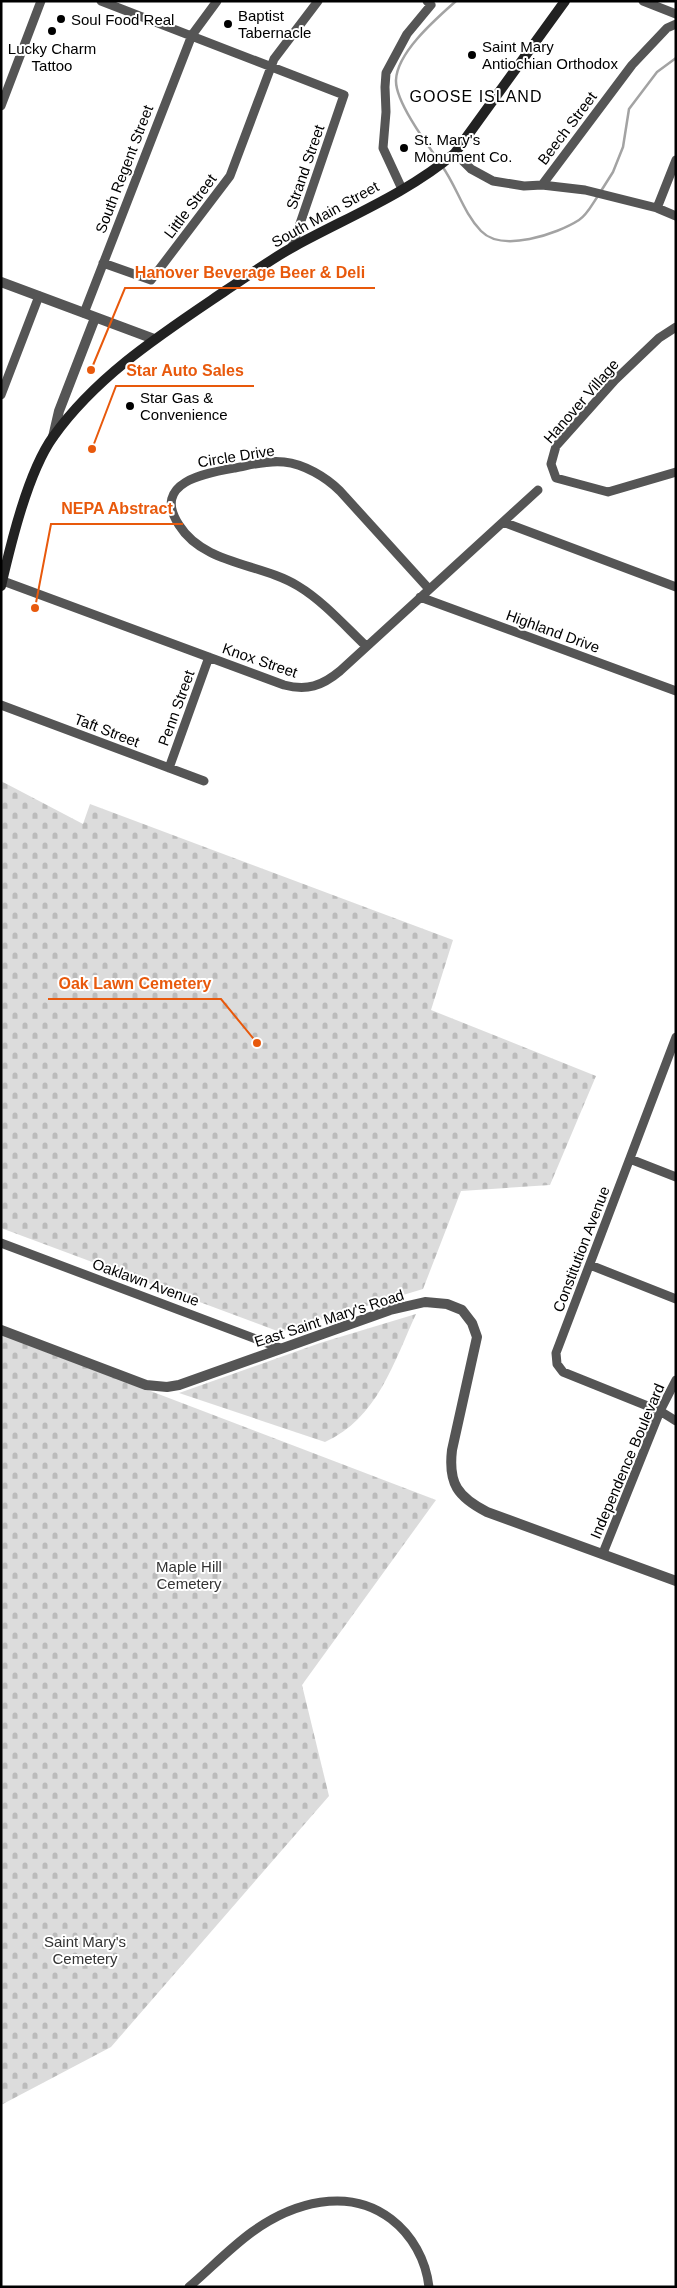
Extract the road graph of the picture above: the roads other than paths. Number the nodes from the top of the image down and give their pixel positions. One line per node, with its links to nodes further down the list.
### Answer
1 (40, 1): 12 (street)
2 (101, 1): 10 (street)
3 (217, 1): 10 (street, South Regent Street)
4 (318, 1): 11 (street)
5 (565, 1): 13 (main road, South Main Street)
6 (643, 1): 8 (street)
7 (429, 3): 16 (street)
8 (676, 14)
9 (676, 24): 15 (street, Beech Street)
10 (192, 35): 11 (street); 20 (street, South Regent Street)
11 (270, 68): 19 (street, Strand Street); 20 (street, Little Street)
12 (1, 106)
13 (454, 153): 15 (street); 16 (main road, South Main Street)
14 (676, 160): 17 (street)
15 (542, 185): 17 (street)
16 (402, 189): 19 (main road, South Main Street)
17 (657, 208): 18 (street)
18 (676, 216)
19 (292, 247): 26 (main road, South Main Street)
20 (103, 263): 23 (street, South Regent Street)
21 (1, 282): 22 (street)
22 (39, 296): 23 (street); 27 (street)
23 (84, 313): 24 (street)
24 (95, 318): 26 (street); 28 (street)
25 (676, 327): 29 (street, Hanover Village)
26 (154, 339): 28 (main road, South Main Street)
27 (1, 395)
28 (53, 437): 32 (main road, South Main Street)
29 (676, 472)
30 (538, 490): 31 (street, Knox Street)
31 (503, 522): 33 (street); 34 (street, Knox Street)
32 (2, 583): 37 (street, Knox Street)
33 (676, 587)
34 (429, 589): 35 (street, Knox Street); 36 (street, Circle Drive)
35 (420, 597): 36 (street, Knox Street); 38 (street, Highland Drive)
36 (366, 646): 37 (street, Knox Street)
37 (209, 657): 40 (street, Penn Street)
38 (676, 691)
39 (1, 705): 40 (street, Taft Street)
40 (169, 768): 41 (street, Taft Street)
41 (204, 781)
42 (676, 1037): 43 (street, Constitution Avenue)
43 (672, 1059): 44 (street, Constitution Avenue)
44 (630, 1159): 45 (street); 47 (street, Constitution Avenue)
45 (676, 1177)
46 (1, 1243): 50 (street, Oaklawn Avenue)
47 (590, 1265): 48 (street); 52 (street, Constitution Avenue)
48 (676, 1299)
49 (1, 1330): 50 (street, East Saint Mary's Road)
50 (280, 1348): 54 (street, East Saint Mary's Road)
51 (676, 1380): 52 (street, Independence Boulevard)
52 (660, 1411): 53 (street, Constitution Avenue); 54 (street, Independence Boulevard)
53 (676, 1421)
54 (603, 1553): 55 (street, East Saint Mary's Road)
55 (676, 1581)
56 (189, 2287): 57 (street)
57 (429, 2287)

